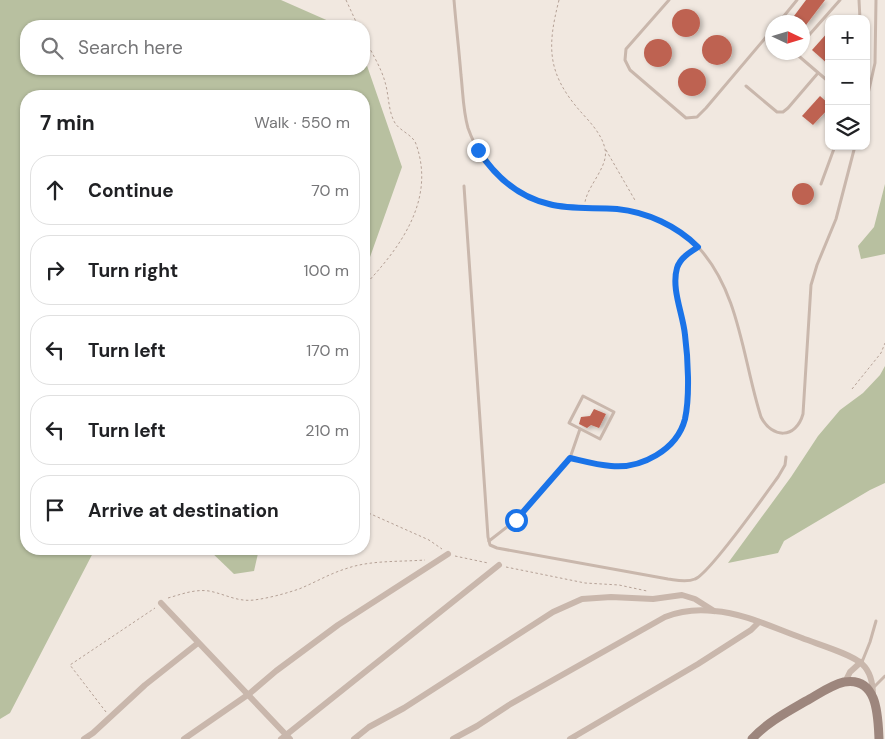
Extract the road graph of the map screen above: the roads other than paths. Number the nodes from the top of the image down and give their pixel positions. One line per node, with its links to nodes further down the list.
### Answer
1 (454, 0): 20 (lane)
2 (669, 0): 10 (lane)
3 (797, 0): 7 (lane)
4 (840, 0): 9 (lane)
5 (859, 0): 8 (lane)
6 (876, 0): 15 (lane)
7 (785, 15)
8 (860, 15)
9 (810, 34)
10 (765, 41)
11 (802, 60): 12 (lane)
12 (818, 73): 13 (lane); 14 (lane)
13 (825, 79)
14 (746, 86)
15 (870, 86)
16 (834, 150): 18 (lane)
17 (854, 150): 20 (lane)
18 (821, 184)
19 (464, 186): 24 (lane)
20 (698, 247): 23 (lane)
21 (580, 429): 21 (lane); 23 (lane)
22 (786, 457): 24 (lane)
23 (570, 458): 24 (lane)
24 (488, 541)
25 (448, 554): 36 (street)
26 (499, 566): 37 (street)
27 (161, 603): 31 (street)
28 (714, 610): 30 (street); 40 (street); 41 (street)
29 (876, 621): 32 (lane)
30 (759, 622): 32 (street); 42 (street)
31 (198, 643): 36 (street); 38 (street)
32 (861, 662): 34 (street); 35 (street)
33 (885, 676): 35 (lane)
34 (845, 682): 35 (street); 43 (street)
35 (873, 693): 44 (street)
36 (249, 694): 37 (street); 39 (street)
37 (286, 738)
38 (84, 739)
39 (184, 739)
40 (354, 739)
41 (453, 739)
42 (570, 739)
43 (752, 739)
44 (879, 739)

